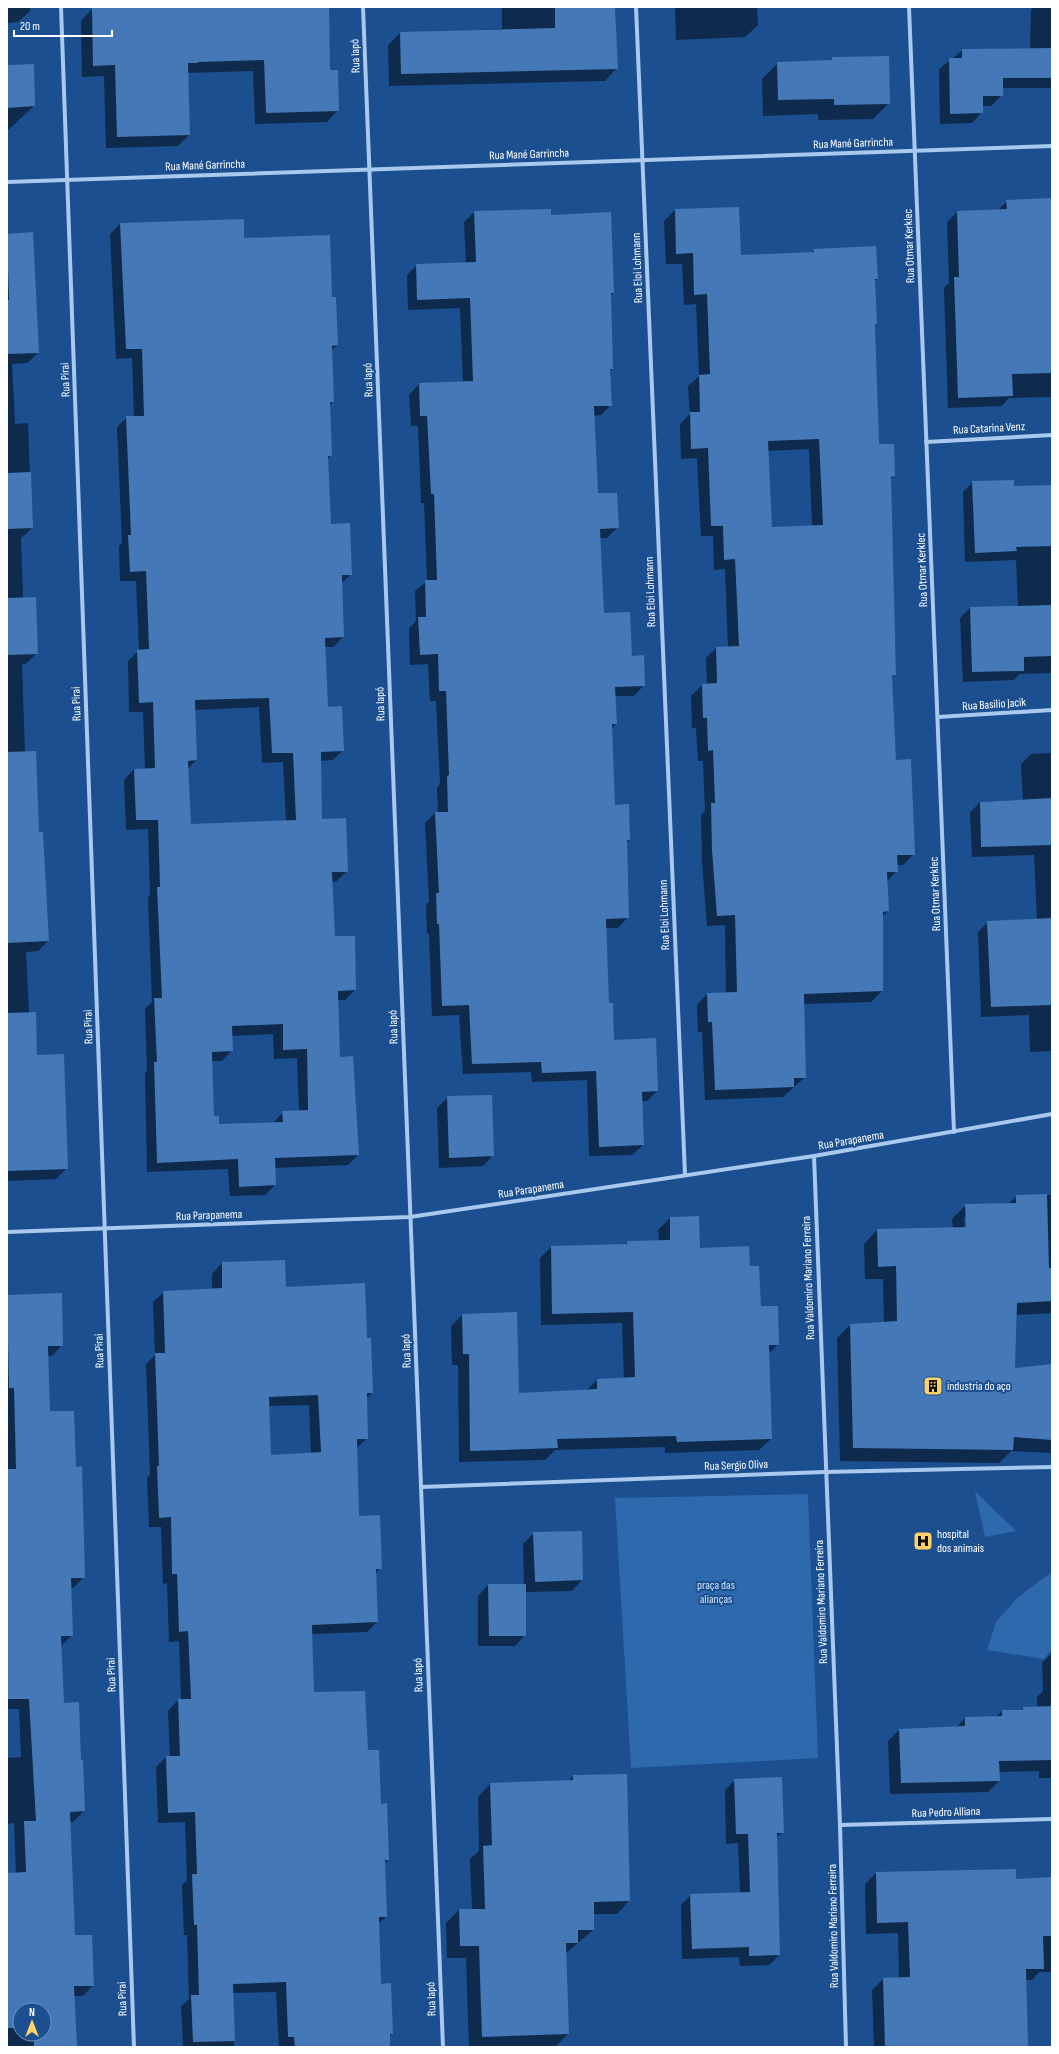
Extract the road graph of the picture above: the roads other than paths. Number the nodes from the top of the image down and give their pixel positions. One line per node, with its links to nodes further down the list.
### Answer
1 (61, 7): 9 (street, Rua Pirai)
2 (363, 7): 8 (street, Rua Iapó)
3 (636, 7): 7 (street, Rua Eloi Lohmann)
4 (909, 7): 6 (street, Rua Otmar Kerklec)
5 (1052, 146): 6 (street, Rua Mané Garrincha)
6 (915, 151): 7 (street, Rua Mané Garrincha); 12 (street, Rua Otmar Kerklec)
7 (642, 160): 8 (street, Rua Mané Garrincha); 18 (street, Rua Eloi Lohmann)
8 (369, 170): 9 (street, Rua Mané Garrincha); 19 (street, Rua Iapó)
9 (67, 180): 10 (street, Rua Mané Garrincha); 20 (street, Rua Pirai)
10 (7, 182)
11 (1052, 435): 12 (street, Rua Catarina Venz)
12 (926, 442): 14 (street, Rua Otmar Kerklec)
13 (1052, 710): 14 (street, Rua Basilio Jacik)
14 (938, 717): 16 (street, Rua Otmar Kerklec)
15 (1052, 1114): 16 (street, Rua Parapanema)
16 (954, 1132): 17 (street, Rua Parapanema)
17 (814, 1156): 18 (street, Rua Parapanema); 23 (street, Rua Valdomiro Mariano Ferreira)
18 (685, 1175): 19 (street, Rua Parapanema)
19 (410, 1218): 20 (street, Rua Parapanema); 24 (street, Rua Iapó)
20 (105, 1228): 21 (street, Rua Parapanema); 27 (street, Rua Pirai)
21 (7, 1232)
22 (1052, 1467): 23 (street, Rua Sergio Oliva)
23 (825, 1472): 24 (street, Rua Sergio Oliva); 26 (street, Rua Valdomiro Mariano Ferreira)
24 (421, 1487): 28 (street, Rua Iapó)
25 (1052, 1819): 26 (street, Rua Pedro Alliana)
26 (840, 1826): 29 (street, Rua Valdomiro Mariano Ferreira)
27 (134, 2047)
28 (443, 2047)
29 (846, 2047)

